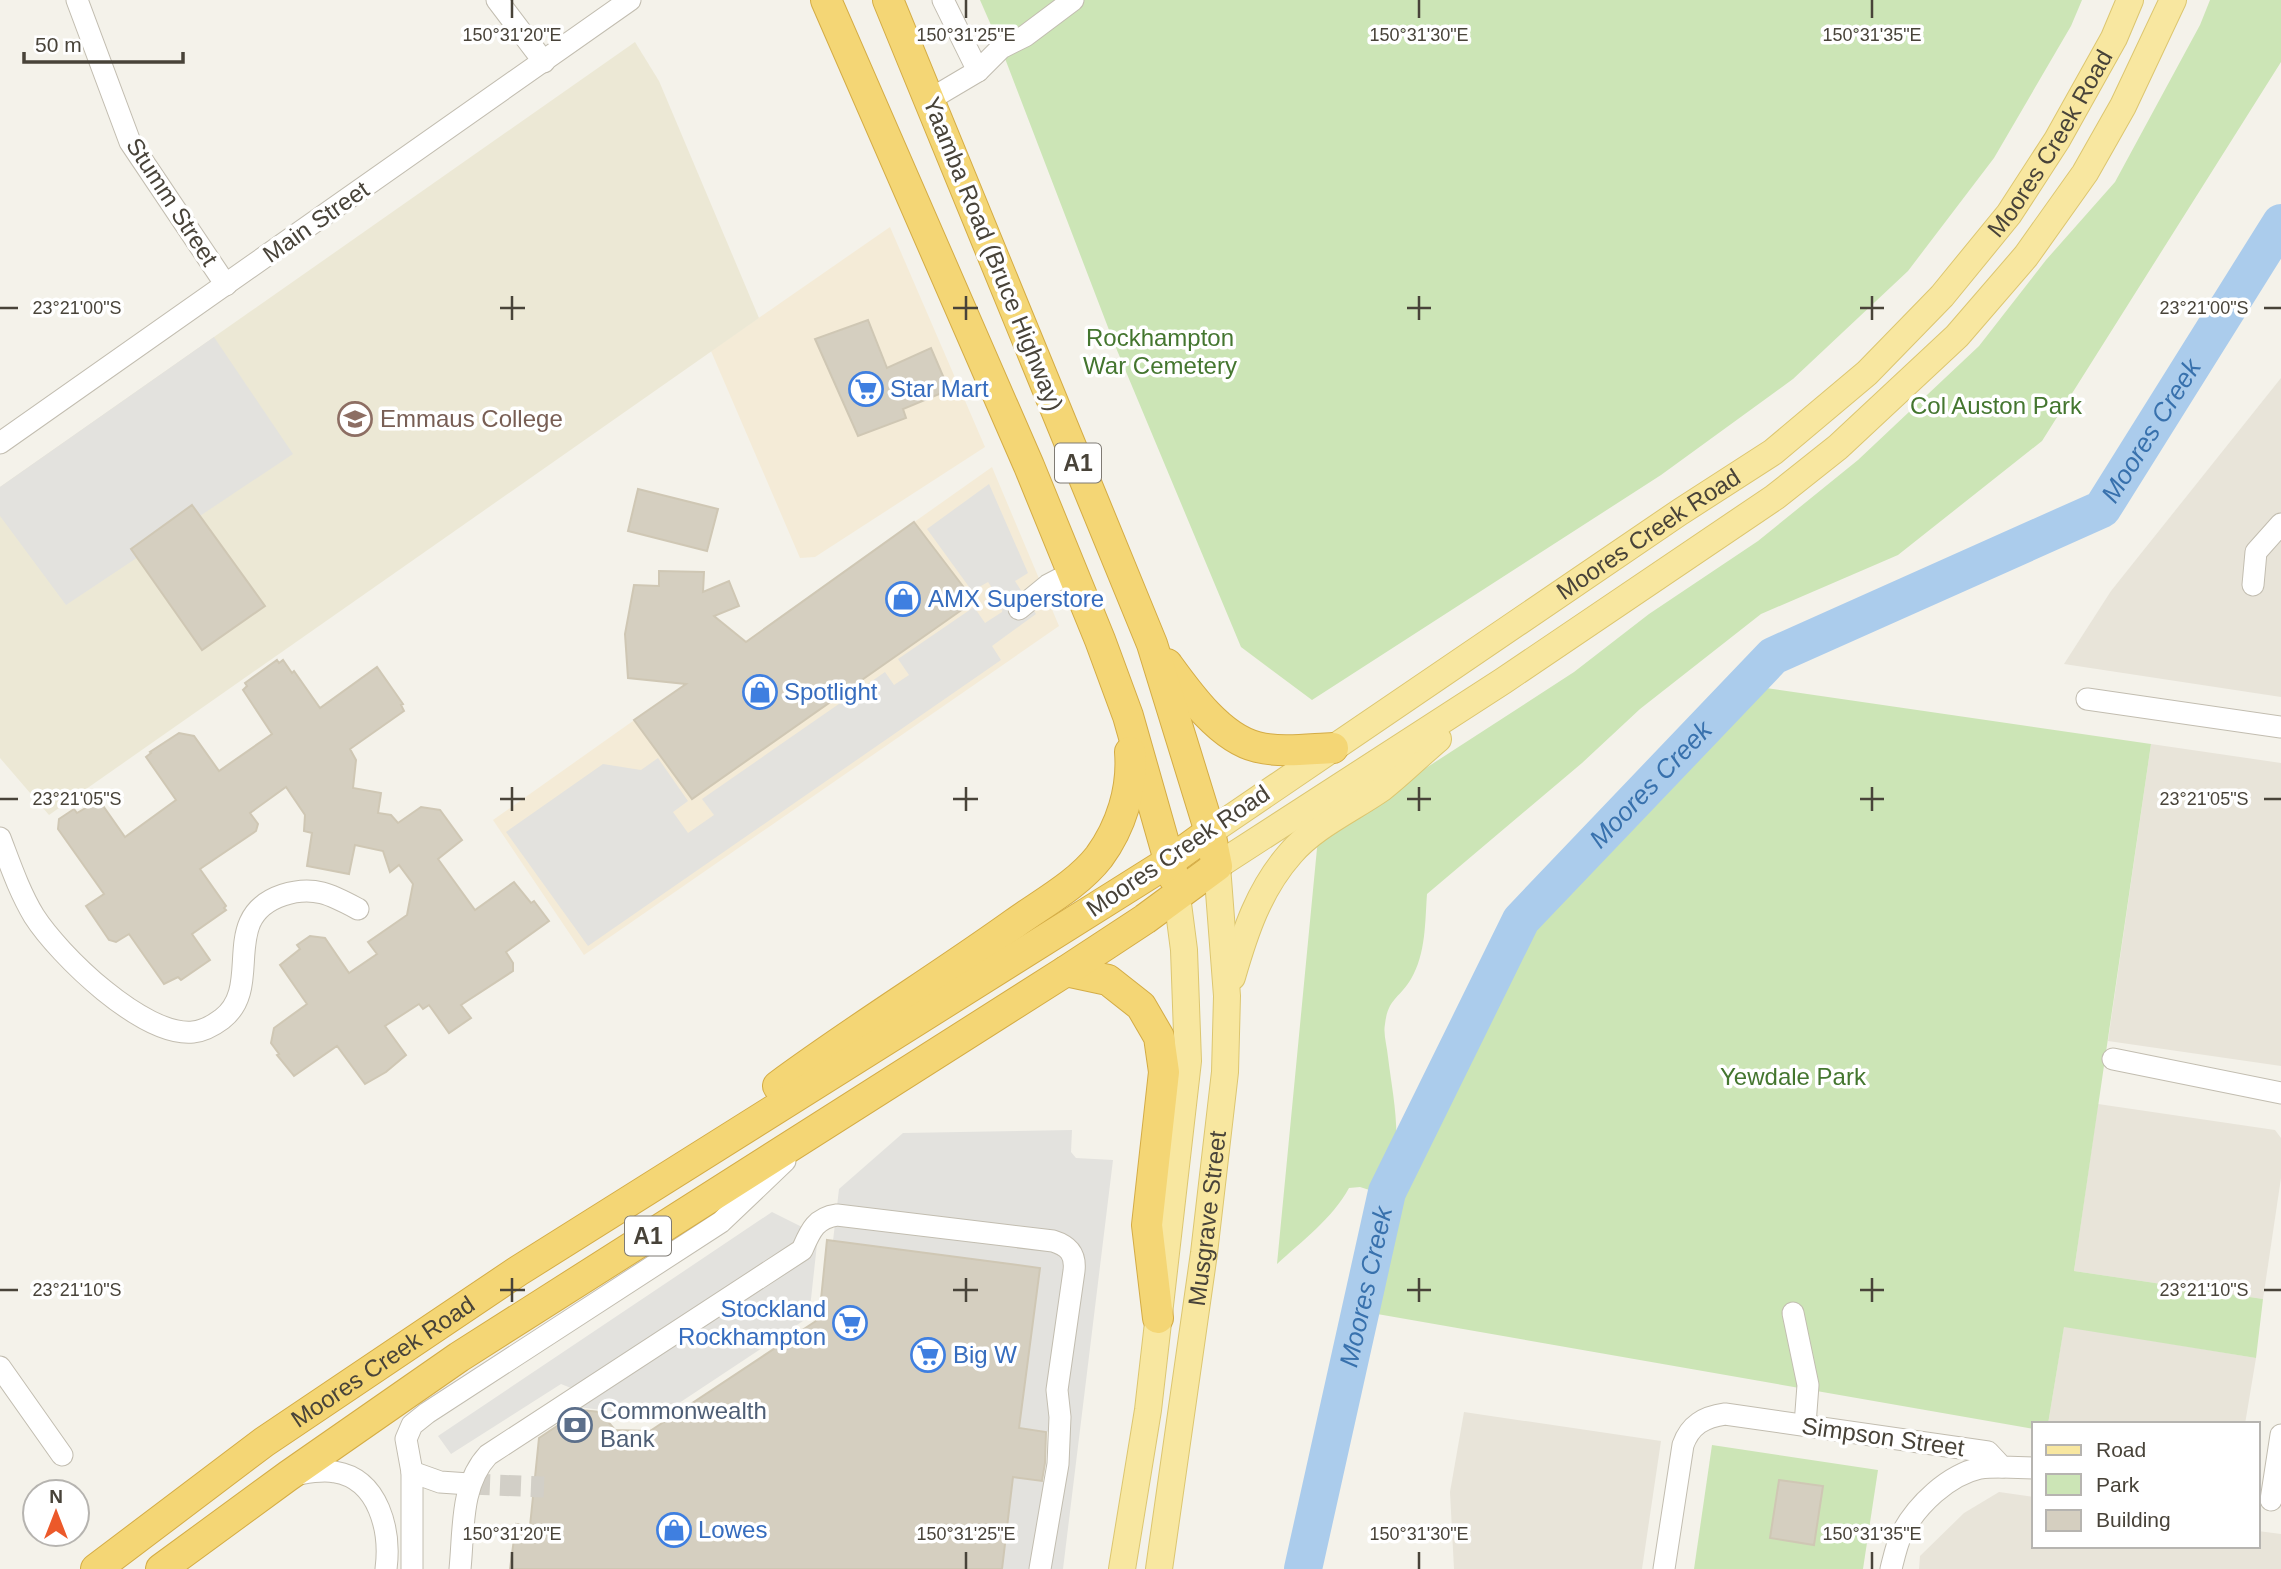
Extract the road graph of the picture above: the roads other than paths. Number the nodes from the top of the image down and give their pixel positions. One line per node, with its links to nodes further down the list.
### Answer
1 (77, 0): 13 (street, Stumm Street)
2 (497, 0): 10 (street)
3 (630, 0): 10 (street, Main Street)
4 (826, 0): 16 (highway, Yaamba Road (Bruce Highway) / A1)
5 (888, 0): 12 (highway, Yaamba Road (Bruce Highway) / A1)
6 (943, 0): 11 (street)
7 (1073, 0): 11 (street)
8 (2130, 0): 24 (main road, Moores Creek Road)
9 (2173, 0): 20 (main road, Moores Creek Road)
10 (544, 62): 13 (street, Main Street)
11 (978, 71): 12 (street)
12 (929, 100): 19 (highway, Yaamba Road (Bruce Highway) / A1)
13 (226, 285): 14 (street, Main Street)
14 (0, 443)
15 (2281, 523): 17 (street)
16 (1073, 572): 18 (street); 22 (highway, Yaamba Road (Bruce Highway) / A1)
17 (2253, 584)
18 (1019, 609)
19 (1153, 643): 24 (highway); 25 (highway, Yaamba Road (Bruce Highway) / A1)
20 (1503, 681): 28 (main road, Moores Creek Road); 32 (main road)
21 (2087, 699): 23 (street)
22 (1128, 716): 27 (highway, Yaamba Road (Bruce Highway) / A1); 36 (highway, A1)
23 (2281, 727)
24 (1333, 748): 25 (main road, Moores Creek Road)
25 (1210, 832): 27 (highway, Moores Creek Road / A1); 28 (highway, Yaamba Road (Bruce Highway) / A1)
26 (0, 838): 30 (street)
27 (1170, 861): 29 (highway, Yaamba Road (Bruce Highway) / A1); 36 (highway, Moores Creek Road / A1)
28 (1217, 866): 29 (highway, Moores Creek Road / A1); 32 (main road, Musgrave Street)
29 (1177, 896): 31 (highway, Moores Creek Road / A1); 38 (main road, Musgrave Street)
30 (358, 909)
31 (1066, 971): 35 (highway, Moores Creek Road / A1); 38 (highway)
32 (1227, 996): 56 (main road, Musgrave Street)
33 (2113, 1059): 34 (street)
34 (2281, 1093)
35 (817, 1131): 45 (street); 46 (highway, Moores Creek Road / A1)
36 (572, 1238): 49 (highway, Moores Creek Road / A1)
37 (1793, 1313): 40 (street)
38 (1158, 1318): 55 (main road, Musgrave Street)
39 (0, 1367): 42 (street)
40 (1805, 1425): 43 (street, Simpson Street); 57 (street, Simpson Street)
41 (2281, 1434): 48 (street)
42 (62, 1455)
43 (2002, 1467): 44 (street, Simpson Street); 58 (street)
44 (2032, 1468)
45 (412, 1472): 47 (street); 52 (street)
46 (288, 1476): 50 (highway, Moores Creek Road / A1); 51 (street)
47 (469, 1485): 53 (street); 54 (street)
48 (2270, 1499)
49 (96, 1569)
50 (161, 1569)
51 (386, 1569)
52 (412, 1569)
53 (460, 1569)
54 (1040, 1569)
55 (1122, 1569)
56 (1160, 1569)
57 (1664, 1569)
58 (1891, 1569)

